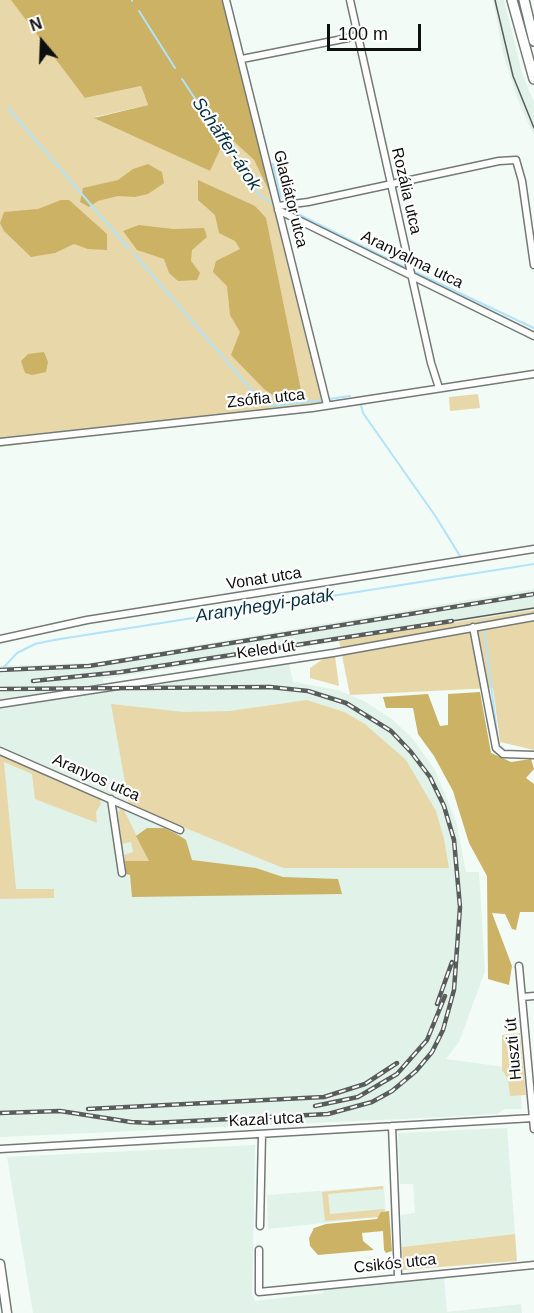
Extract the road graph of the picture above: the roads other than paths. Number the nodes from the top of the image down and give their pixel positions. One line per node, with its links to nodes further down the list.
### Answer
1 (226, 0): 7 (street, Gladiátor utca)
2 (350, 0): 5 (street, Rozália utca)
3 (512, 0): 8 (main road)
4 (524, 0): 6 (main road)
5 (358, 36): 7 (street); 9 (street, Rozália utca)
6 (534, 40)
7 (242, 59): 10 (street, Gladiátor utca)
8 (534, 79)
9 (391, 184): 10 (street); 11 (street); 12 (street, Rozália utca)
10 (278, 208): 12 (street, Aranyalma utca); 16 (street, Gladiátor utca)
11 (534, 265)
12 (411, 275): 13 (street, Aranyalma utca); 15 (street, Rozália utca)
13 (534, 336)
14 (534, 374): 15 (street, Zsófia utca)
15 (439, 388): 16 (street, Zsófia utca)
16 (327, 405): 17 (street, Zsófia utca)
17 (0, 442)
18 (534, 549): 21 (street, Vonat utca)
19 (534, 617): 20 (street, Keled út)
20 (473, 627): 22 (street, Keled út); 24 (street)
21 (0, 639)
22 (0, 704)
23 (0, 751): 25 (street, Aranyos utca)
24 (534, 755)
25 (111, 799): 26 (street, Aranyos utca); 27 (street)
26 (180, 830)
27 (122, 873)
28 (519, 966): 30 (street, Huszti út)
29 (534, 996): 30 (street)
30 (522, 997): 31 (street, Huszti út)
31 (533, 1100): 32 (street, Huszti út)
32 (533, 1118): 33 (street, Kazal utca); 34 (street, Huszti út)
33 (392, 1126): 35 (street, Kazal utca); 41 (street)
34 (534, 1129)
35 (262, 1134): 36 (street, Kazal utca); 37 (street)
36 (0, 1149)
37 (260, 1226)
38 (259, 1250): 41 (street, Csikós utca)
39 (0, 1264): 42 (street)
40 (534, 1265): 41 (street, Csikós utca)
41 (398, 1276)
42 (7, 1313)

